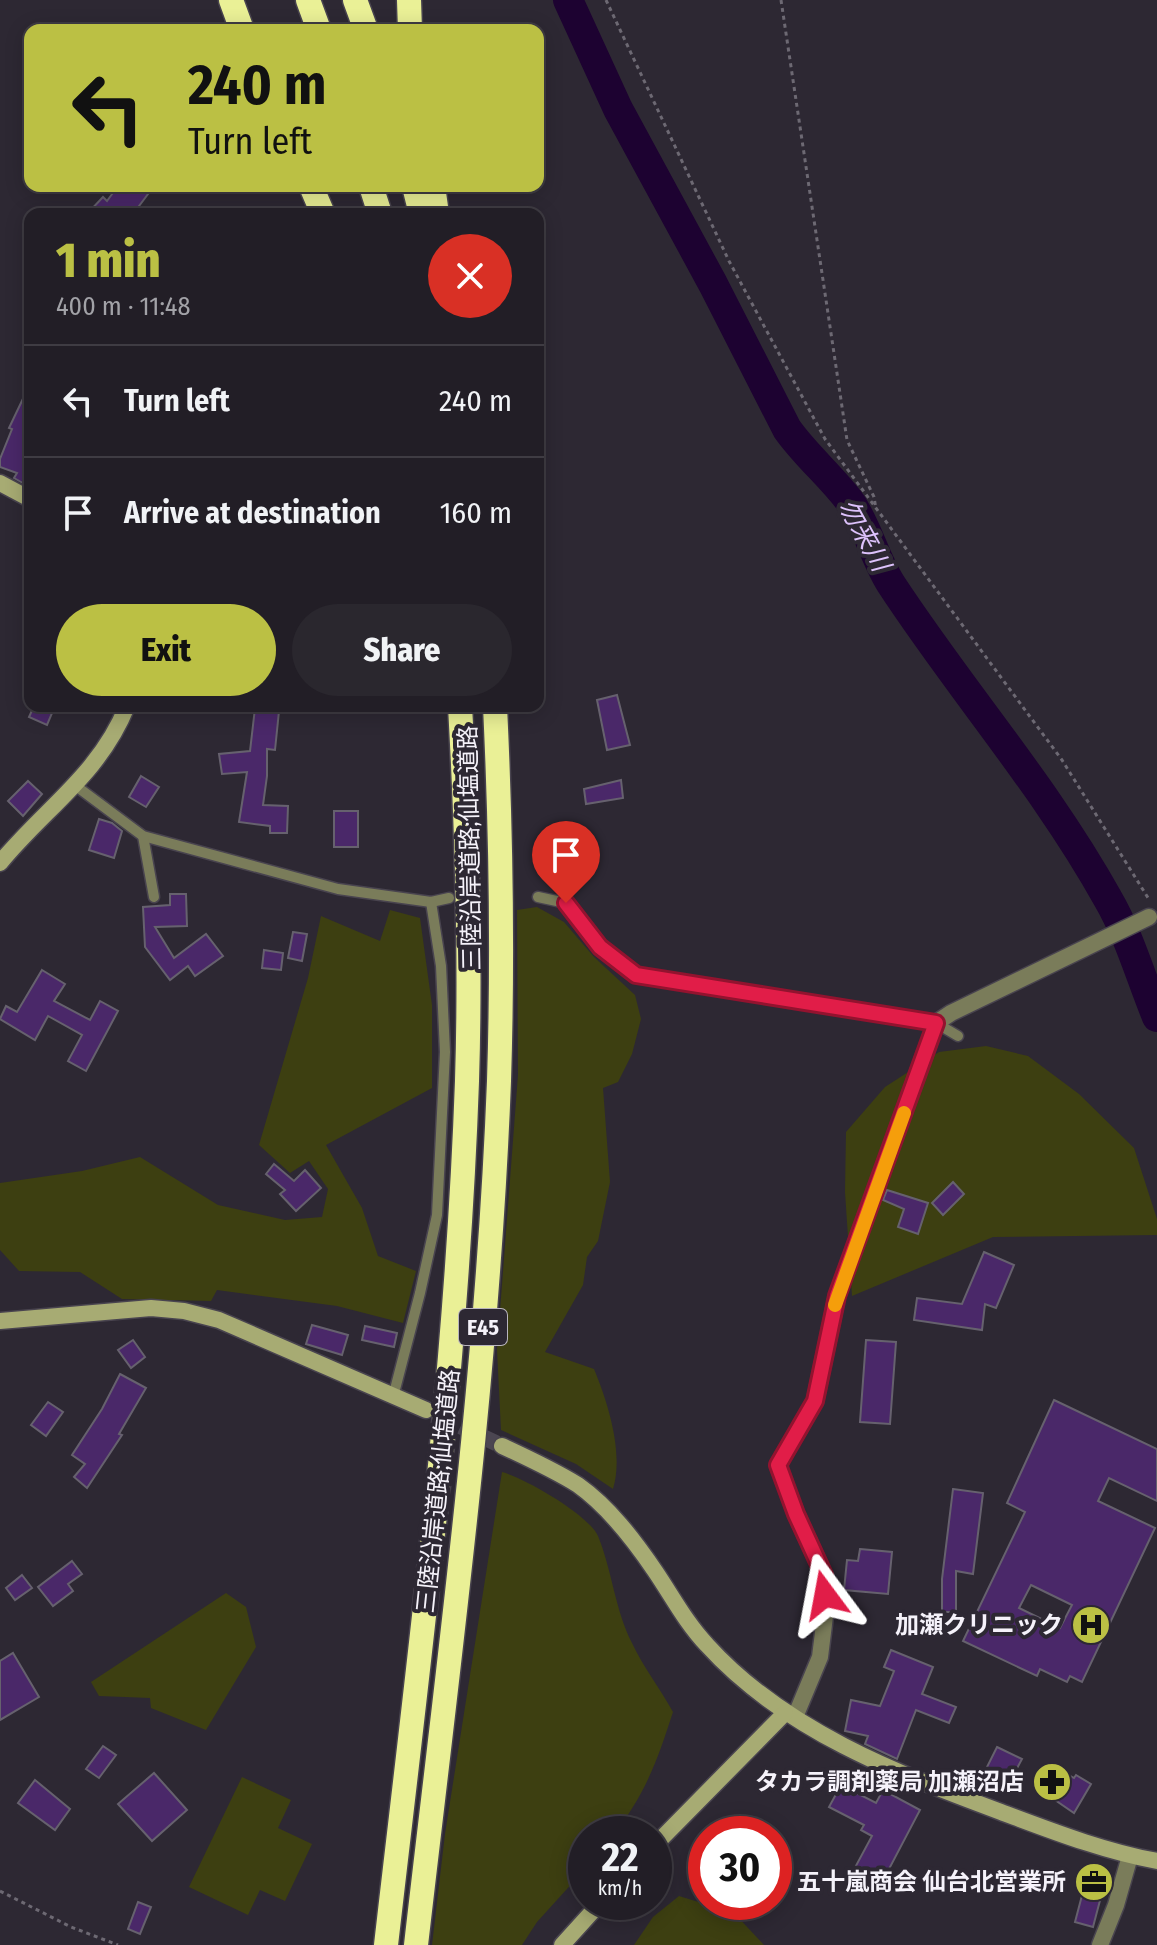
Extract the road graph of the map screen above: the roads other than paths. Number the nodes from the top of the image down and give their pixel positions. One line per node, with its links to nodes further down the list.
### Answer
1 (231, 0): 5 (highway)
2 (308, 0): 6 (highway)
3 (355, 0): 7 (highway)
4 (409, 0): 8 (highway)
5 (240, 24)
6 (317, 24)
7 (364, 24)
8 (410, 24)
9 (0, 483): 10 (street)
10 (24, 496)
11 (124, 712): 15 (street)
12 (452, 712): 16 (highway)
13 (460, 712): 16 (highway, 三陸沿岸道路;仙塩道路 / E45)
14 (495, 712): 36 (highway, 三陸沿岸道路;仙塩道路 / E45)
15 (76, 786): 17 (lane); 18 (street)
16 (464, 786): 35 (highway, 三陸沿岸道路;仙塩道路 / E45)
17 (143, 836): 19 (lane); 22 (lane)
18 (0, 863)
19 (154, 897)
20 (538, 897): 24 (lane)
21 (449, 898): 22 (lane)
22 (431, 902): 27 (lane)
23 (1153, 914): 24 (street)
24 (936, 1023): 25 (lane); 30 (street)
25 (958, 1036)
26 (0, 1321): 27 (street)
27 (393, 1397): 28 (street)
28 (426, 1410)
29 (502, 1446): 30 (street)
30 (790, 1715): 31 (street); 32 (street)
31 (672, 1829)
32 (1130, 1856): 33 (street); 38 (street)
33 (1157, 1861)
34 (585, 1920): 37 (street)
35 (386, 1945)
36 (416, 1945)
37 (562, 1945)
38 (1100, 1945)

